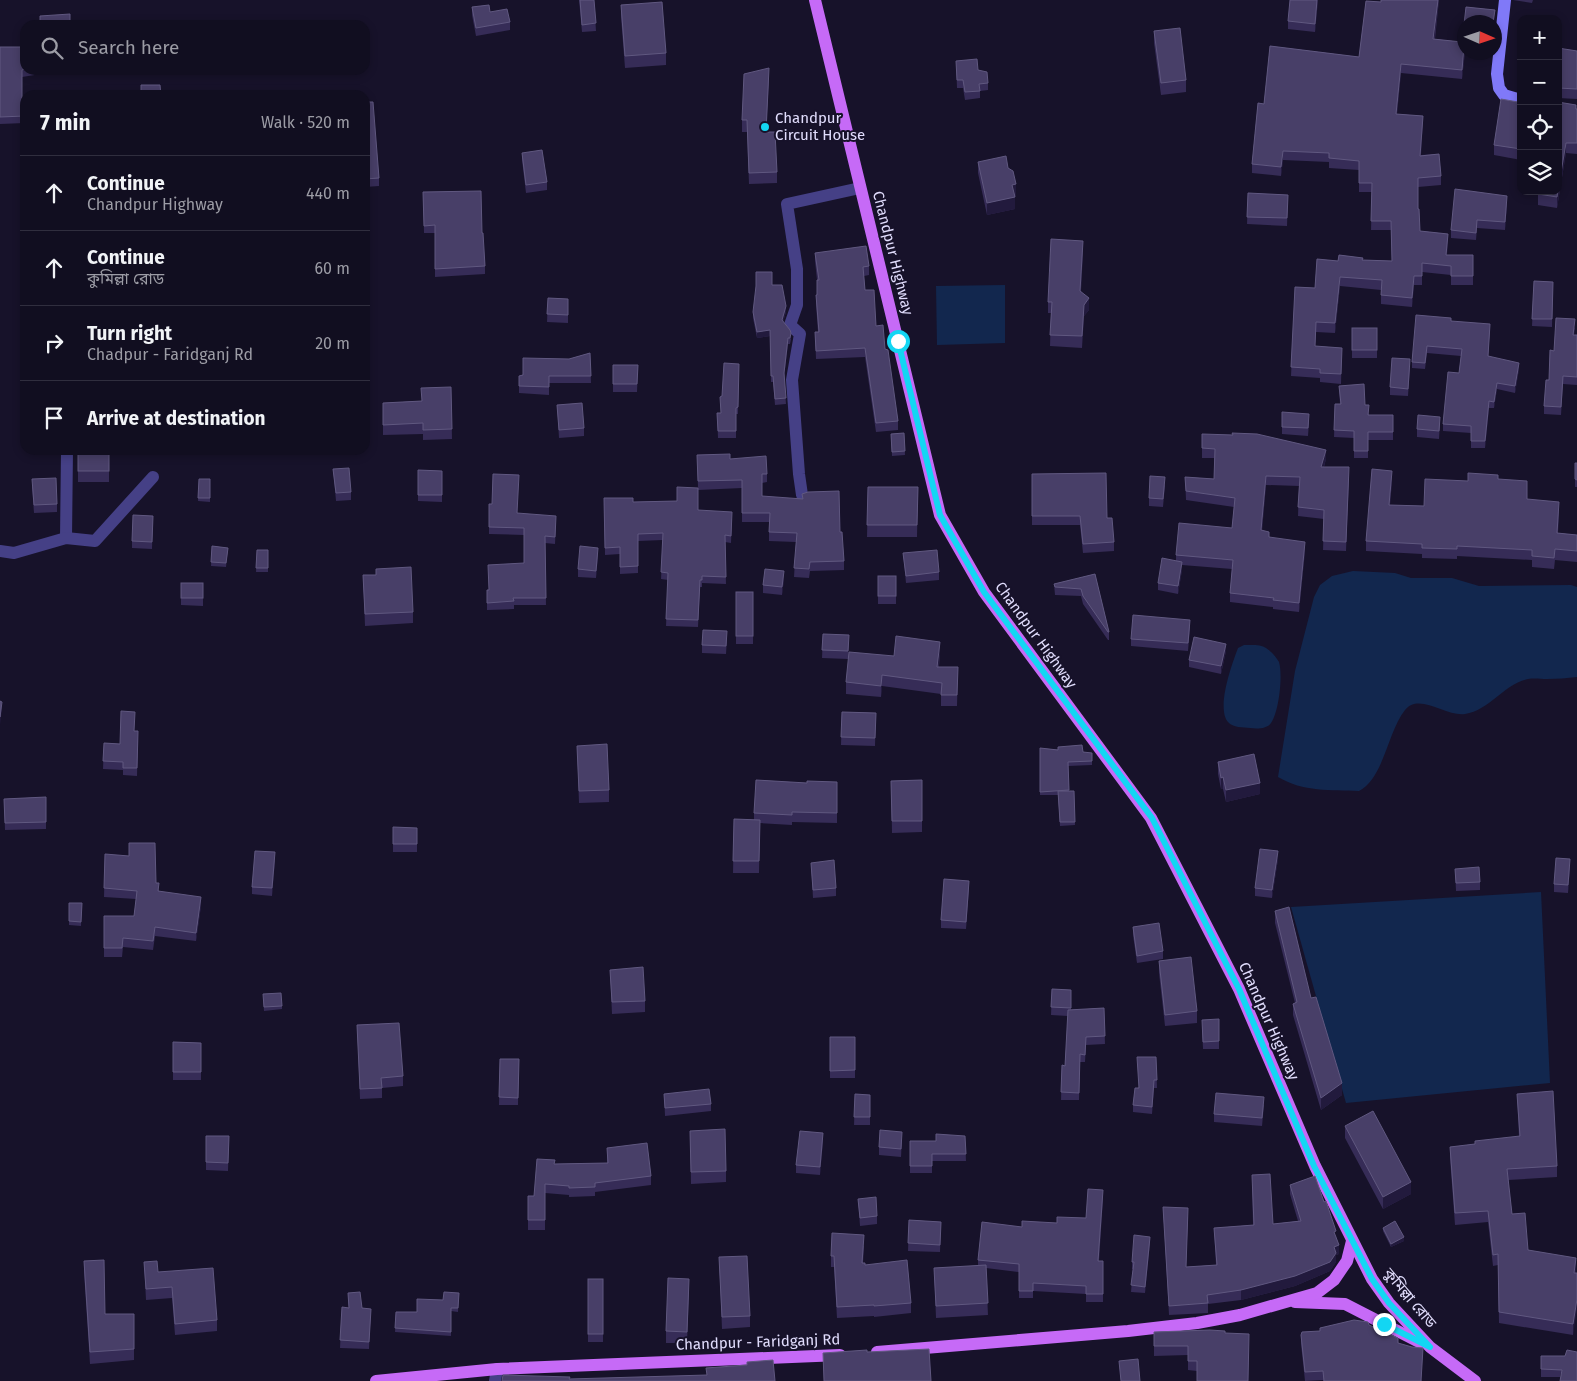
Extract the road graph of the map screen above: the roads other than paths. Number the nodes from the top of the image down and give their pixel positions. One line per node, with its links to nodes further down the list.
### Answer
1 (815, 0): 4 (main road, Chandpur Highway)
2 (1505, 0): 3 (street)
3 (1517, 99)
4 (860, 188): 7 (street); 10 (main road, Chandpur Highway)
5 (67, 455): 8 (street)
6 (153, 477): 8 (street)
7 (802, 495)
8 (66, 538): 9 (street)
9 (0, 551)
10 (1352, 1241): 11 (main road, Chandpur - Faridganj Rd); 12 (main road, কুমিল্লা রোড)
11 (1288, 1302): 12 (main road); 13 (main road, Chandpur - Faridganj Rd)
12 (1430, 1347): 15 (main road)
13 (496, 1375): 14 (main road, Chandpur - Faridganj Rd)
14 (376, 1381)
15 (1475, 1381)

